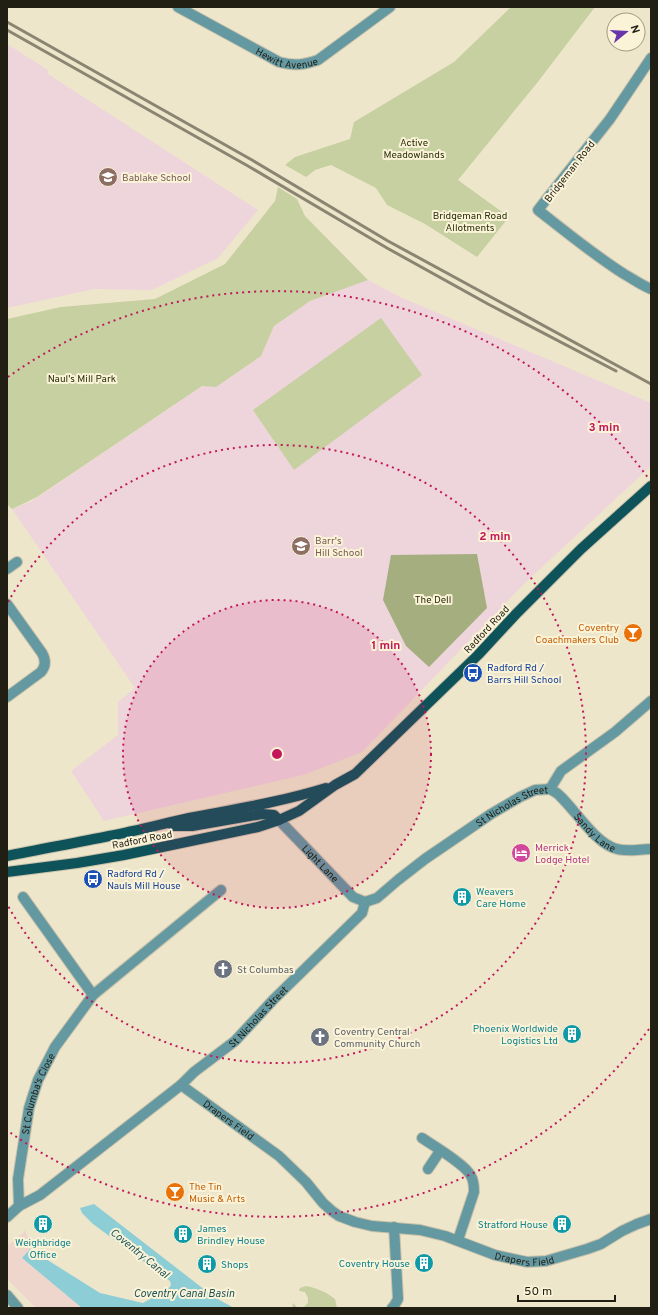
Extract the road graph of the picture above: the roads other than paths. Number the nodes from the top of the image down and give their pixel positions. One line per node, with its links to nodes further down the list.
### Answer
1 (178, 7): 2 (street, Hewitt Avenue)
2 (390, 7)
3 (651, 58): 4 (street, Bridgeman Road)
4 (651, 289)
5 (651, 486): 11 (main road, Radford Road)
6 (17, 562): 7 (street)
7 (7, 569)
8 (7, 604): 9 (street)
9 (7, 697)
10 (651, 701): 12 (street, St Nicholas Street)
11 (335, 785): 13 (main road, Radford Road); 14 (main road, Radford Road)
12 (550, 789): 15 (street, Sandy Lane); 20 (street, St Nicholas Street)
13 (280, 820): 14 (main road, Radford Road); 17 (main road, Radford Road); 20 (street, Light Lane)
14 (155, 825): 16 (main road, Radford Road)
15 (651, 848)
16 (7, 856)
17 (7, 872)
18 (221, 890): 21 (street, St Columba's Close)
19 (23, 897): 21 (street)
20 (365, 902): 22 (street, St Nicholas Street)
21 (93, 995): 26 (street, St Columba's Close)
22 (181, 1084): 26 (street, St Nicholas Street); 29 (street, Drapers Field)
23 (422, 1138): 24 (street)
24 (440, 1151): 25 (street); 30 (street)
25 (428, 1169)
26 (19, 1206): 27 (street, St Nicholas Street)
27 (7, 1217)
28 (651, 1219): 30 (street, Drapers Field)
29 (394, 1227): 30 (street, Drapers Field); 32 (street)
30 (458, 1240)
31 (7, 1295): 33 (street)
32 (394, 1307)
33 (18, 1308)

